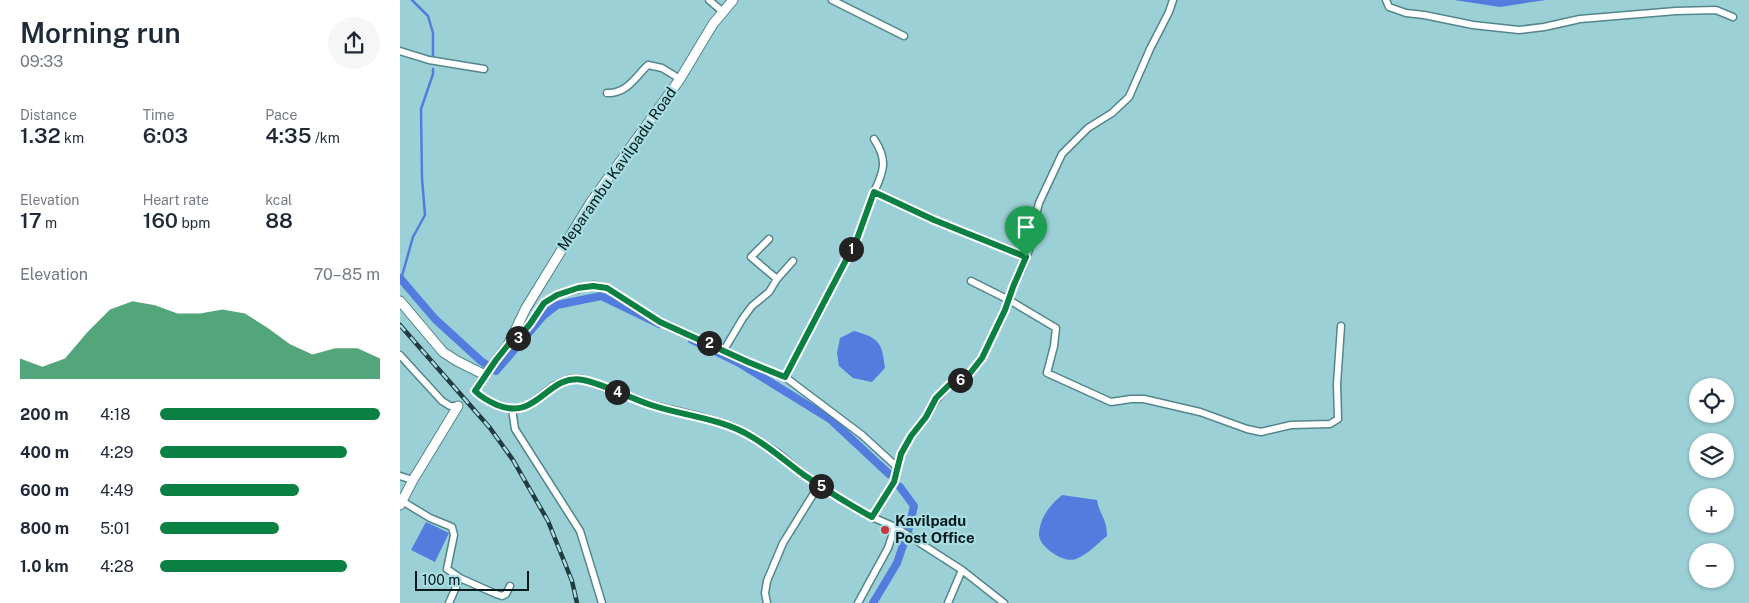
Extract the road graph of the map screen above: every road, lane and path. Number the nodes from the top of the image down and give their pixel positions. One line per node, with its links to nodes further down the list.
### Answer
1 (709, 0): 6 (street)
2 (733, 0): 6 (main road, Meparambu Kavilpadu Road)
3 (832, 0): 8 (street)
4 (1173, 0): 16 (street)
5 (1386, 0): 7 (street)
6 (723, 12): 11 (main road, Meparambu Kavilpadu Road)
7 (1733, 17)
8 (904, 36)
9 (400, 51): 10 (street)
10 (484, 70)
11 (680, 79): 12 (street); 23 (main road, Meparambu Kavilpadu Road)
12 (607, 93)
13 (874, 139): 14 (street)
14 (874, 192): 16 (street); 27 (street)
15 (769, 239): 18 (street)
16 (1026, 257): 20 (street)
17 (793, 261): 18 (street)
18 (777, 279): 24 (street)
19 (971, 281): 20 (street)
20 (1009, 300): 22 (street); 30 (street)
21 (400, 301): 26 (main road)
22 (1341, 326)
23 (508, 345): 24 (street); 26 (main road, Meparambu Kavilpadu Road)
24 (724, 350): 27 (street)
25 (400, 354): 28 (street)
26 (485, 375): 29 (street, Meparambu Kavilpadu Road)
27 (785, 377): 30 (street)
28 (458, 406): 32 (main road)
29 (512, 409): 33 (street); 41 (street)
30 (897, 467): 35 (street)
31 (400, 476): 32 (street)
32 (413, 480): 34 (main road)
33 (818, 485): 35 (street); 42 (street)
34 (401, 503): 38 (street)
35 (872, 517): 36 (street)
36 (895, 527): 37 (street); 43 (street)
37 (962, 570): 44 (street); 45 (street)
38 (460, 578): 39 (street); 40 (street)
39 (510, 586)
40 (449, 603)
41 (602, 603)
42 (767, 603)
43 (858, 603)
44 (948, 603)
45 (1004, 603)

